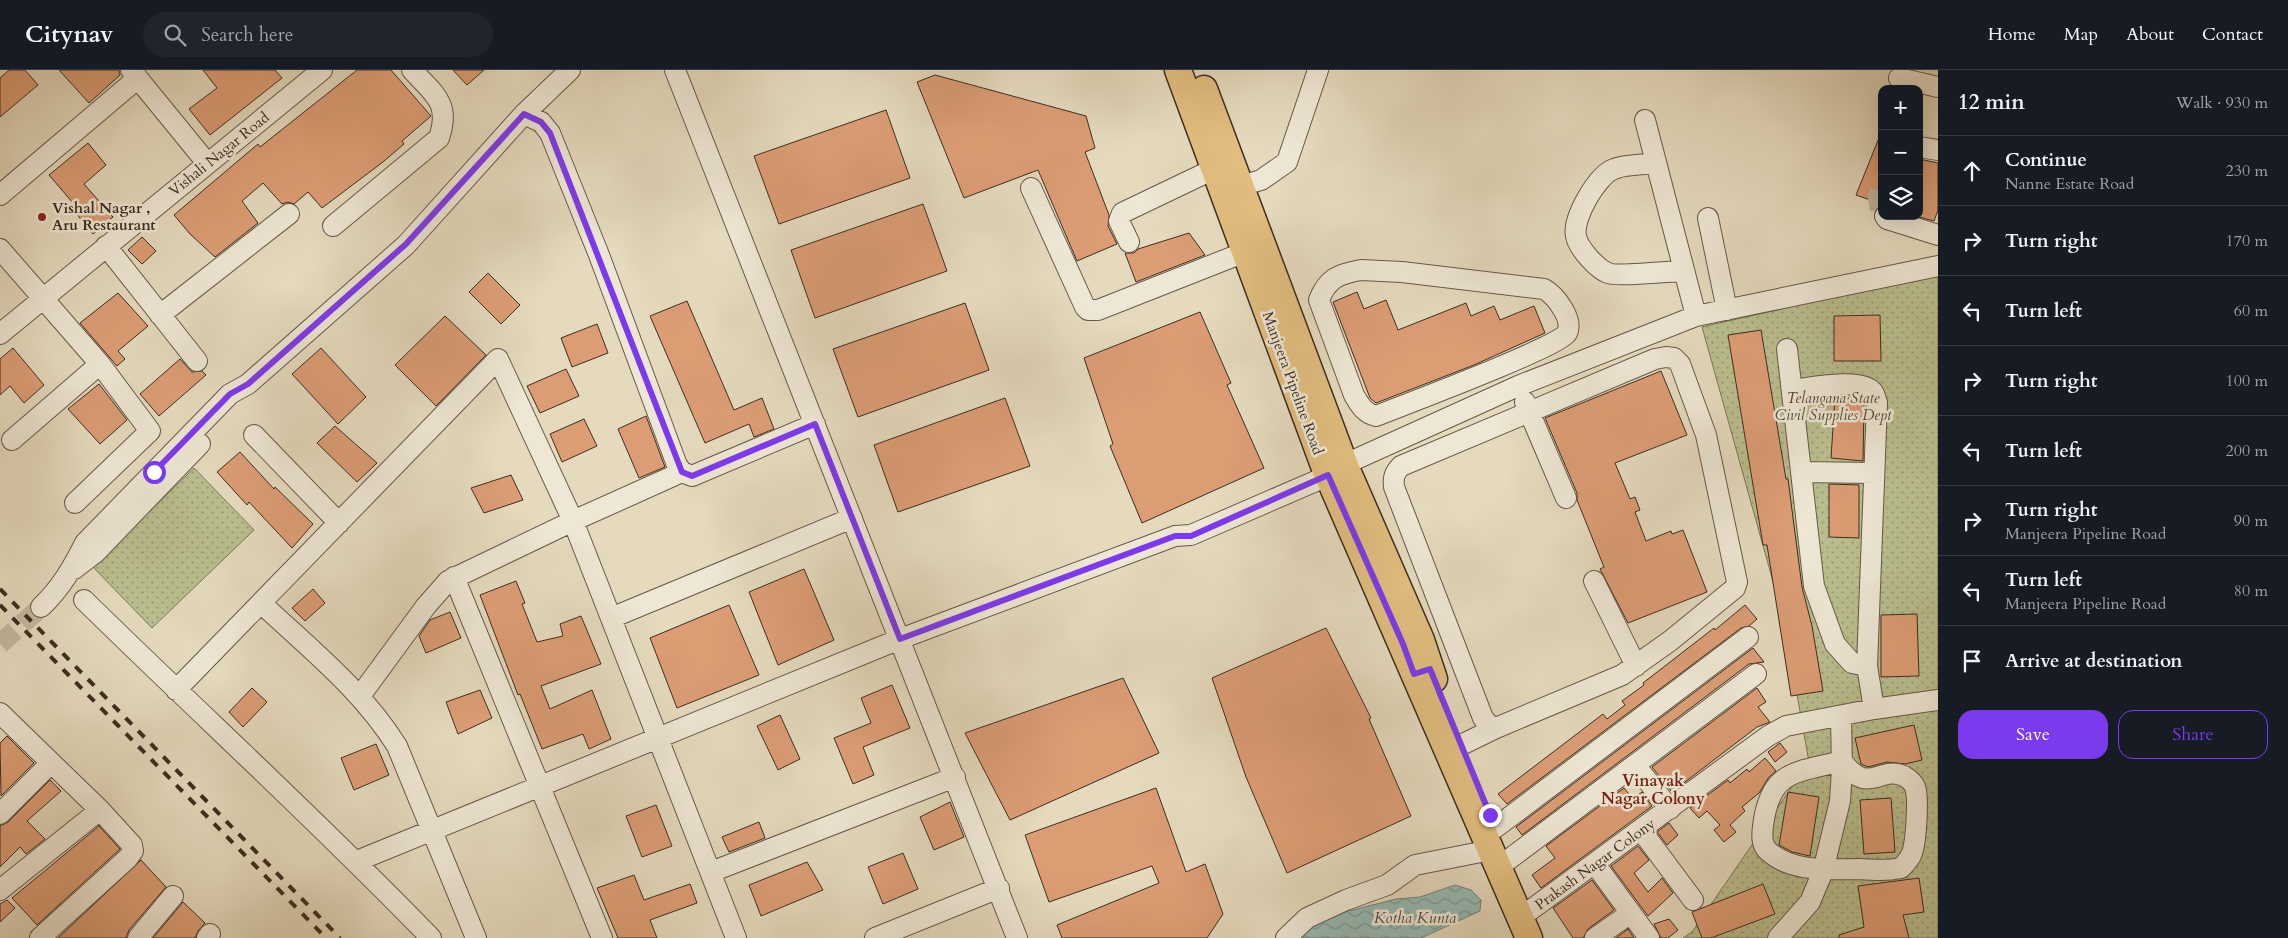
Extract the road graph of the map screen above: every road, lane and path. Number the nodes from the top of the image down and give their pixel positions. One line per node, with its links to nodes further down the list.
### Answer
1 (322, 70): 14 (street, Vishali Nagar Road)
2 (412, 70): 23 (street)
3 (570, 70): 10 (street)
4 (675, 70): 43 (street)
5 (1318, 70): 17 (street)
6 (135, 74): 14 (street); 19 (street)
7 (1190, 76): 16 (main road, Manjeera Pipeline Road); 17 (main road, Manjeera Pipeline Road)
8 (1899, 78): 9 (street)
9 (1938, 88)
10 (524, 114): 47 (street); 59 (street)
11 (1645, 120): 15 (street)
12 (1923, 148): 13 (street)
13 (1938, 150)
14 (208, 163): 26 (street, Vishali Nagar Road)
15 (1656, 163): 30 (street); 30 (street)
16 (1214, 169): 25 (street); 28 (main road, Manjeera Pipeline Road)
17 (1240, 186): 46 (main road, Manjeera Pipeline Road)
18 (1031, 188): 28 (street)
19 (0, 195)
20 (289, 214): 33 (street)
21 (1708, 218): 32 (street)
22 (1890, 220): 24 (street)
23 (333, 226)
24 (1938, 234)
25 (1129, 242)
26 (106, 246): 31 (street, Vishali Nagar Road); 33 (street)
27 (0, 249): 31 (street)
28 (1245, 252): 46 (main road, Manjeera Pipeline Road)
29 (1938, 266): 32 (street)
30 (1684, 271): 34 (street)
31 (43, 298): 35 (street, Vishali Nagar Road); 39 (street)
32 (1727, 310): 34 (street)
33 (160, 315): 37 (street)
34 (1696, 316): 40 (street)
35 (0, 334)
36 (1787, 349): 41 (street)
37 (197, 361)
38 (1510, 363): 38 (street); 40 (street)
39 (100, 364): 45 (street); 51 (street)
40 (1518, 386): 42 (street); 46 (street)
41 (1792, 390): 48 (street); 49 (street)
42 (1529, 413): 50 (street); 63 (street); 73 (street)
43 (815, 424): 47 (street); 52 (street)
44 (254, 435): 54 (street)
45 (12, 440)
46 (1338, 465): 62 (street); 65 (main road, Manjeera Pipeline Road)
47 (682, 472): 53 (street)
48 (1801, 472): 49 (street); 64 (street)
49 (1874, 473): 64 (street)
50 (1566, 498)
51 (75, 504)
52 (852, 518): 60 (street); 62 (street)
53 (573, 521): 54 (street); 55 (street); 60 (street)
54 (339, 523): 58 (street)
55 (454, 578): 68 (street); 80 (street)
56 (1594, 581): 63 (street)
57 (84, 600): 67 (street)
58 (261, 603): 67 (street); 68 (street)
59 (41, 607)
60 (611, 618): 74 (street)
61 (1748, 637): 86 (street)
62 (900, 639): 74 (street); 79 (street)
63 (1636, 666): 73 (street)
64 (1867, 666): 70 (street)
65 (1422, 671): 75 (main road, Manjeera Pipeline Road); 86 (main road, Manjeera Pipeline Road)
66 (1756, 674): 78 (street)
67 (176, 690): 87 (street)
68 (360, 696): 84 (street)
69 (1938, 700): 70 (street, Prakash Nagar Colony)
70 (1874, 709): 71 (street, Prakash Nagar Colony)
71 (1841, 716): 76 (street); 81 (street, Prakash Nagar Colony)
72 (3, 723): 77 (street)
73 (1496, 728): 75 (street)
74 (658, 738): 80 (street); 90 (street)
75 (1461, 745): 86 (main road, Manjeera Pipeline Road)
76 (1842, 760): 89 (street); 89 (street); 89 (street)
77 (51, 763): 82 (street); 83 (street)
78 (1635, 765): 81 (street); 86 (street)
79 (955, 777): 90 (street); 91 (street)
80 (540, 786): 84 (street); 101 (street)
81 (1670, 809): 85 (street, Prakash Nagar Colony)
82 (100, 810): 92 (street); 97 (street)
83 (0, 814)
84 (431, 830): 87 (street); 100 (street)
85 (1642, 830): 88 (street, Prakash Nagar Colony); 94 (street)
86 (1498, 846): 96 (main road, Manjeera Pipeline Road); 105 (street)
87 (357, 861): 99 (street)
88 (1595, 864): 95 (street); 96 (street, Prakash Nagar Colony)
89 (1823, 871): 109 (street)
90 (711, 872): 102 (street)
91 (999, 888): 103 (street); 104 (street)
92 (0, 890)
93 (173, 896): 98 (street)
94 (1693, 900)
95 (1631, 913): 107 (street); 108 (street)
96 (1527, 922): 106 (main road, Manjeera Pipeline Road)
97 (40, 938)
98 (138, 938)
99 (431, 938)
100 (476, 938)
101 (602, 938)
102 (736, 938)
103 (875, 938)
104 (1017, 938)
105 (1286, 938)
106 (1541, 938)
107 (1595, 938)
108 (1649, 938)
109 (1778, 938)

